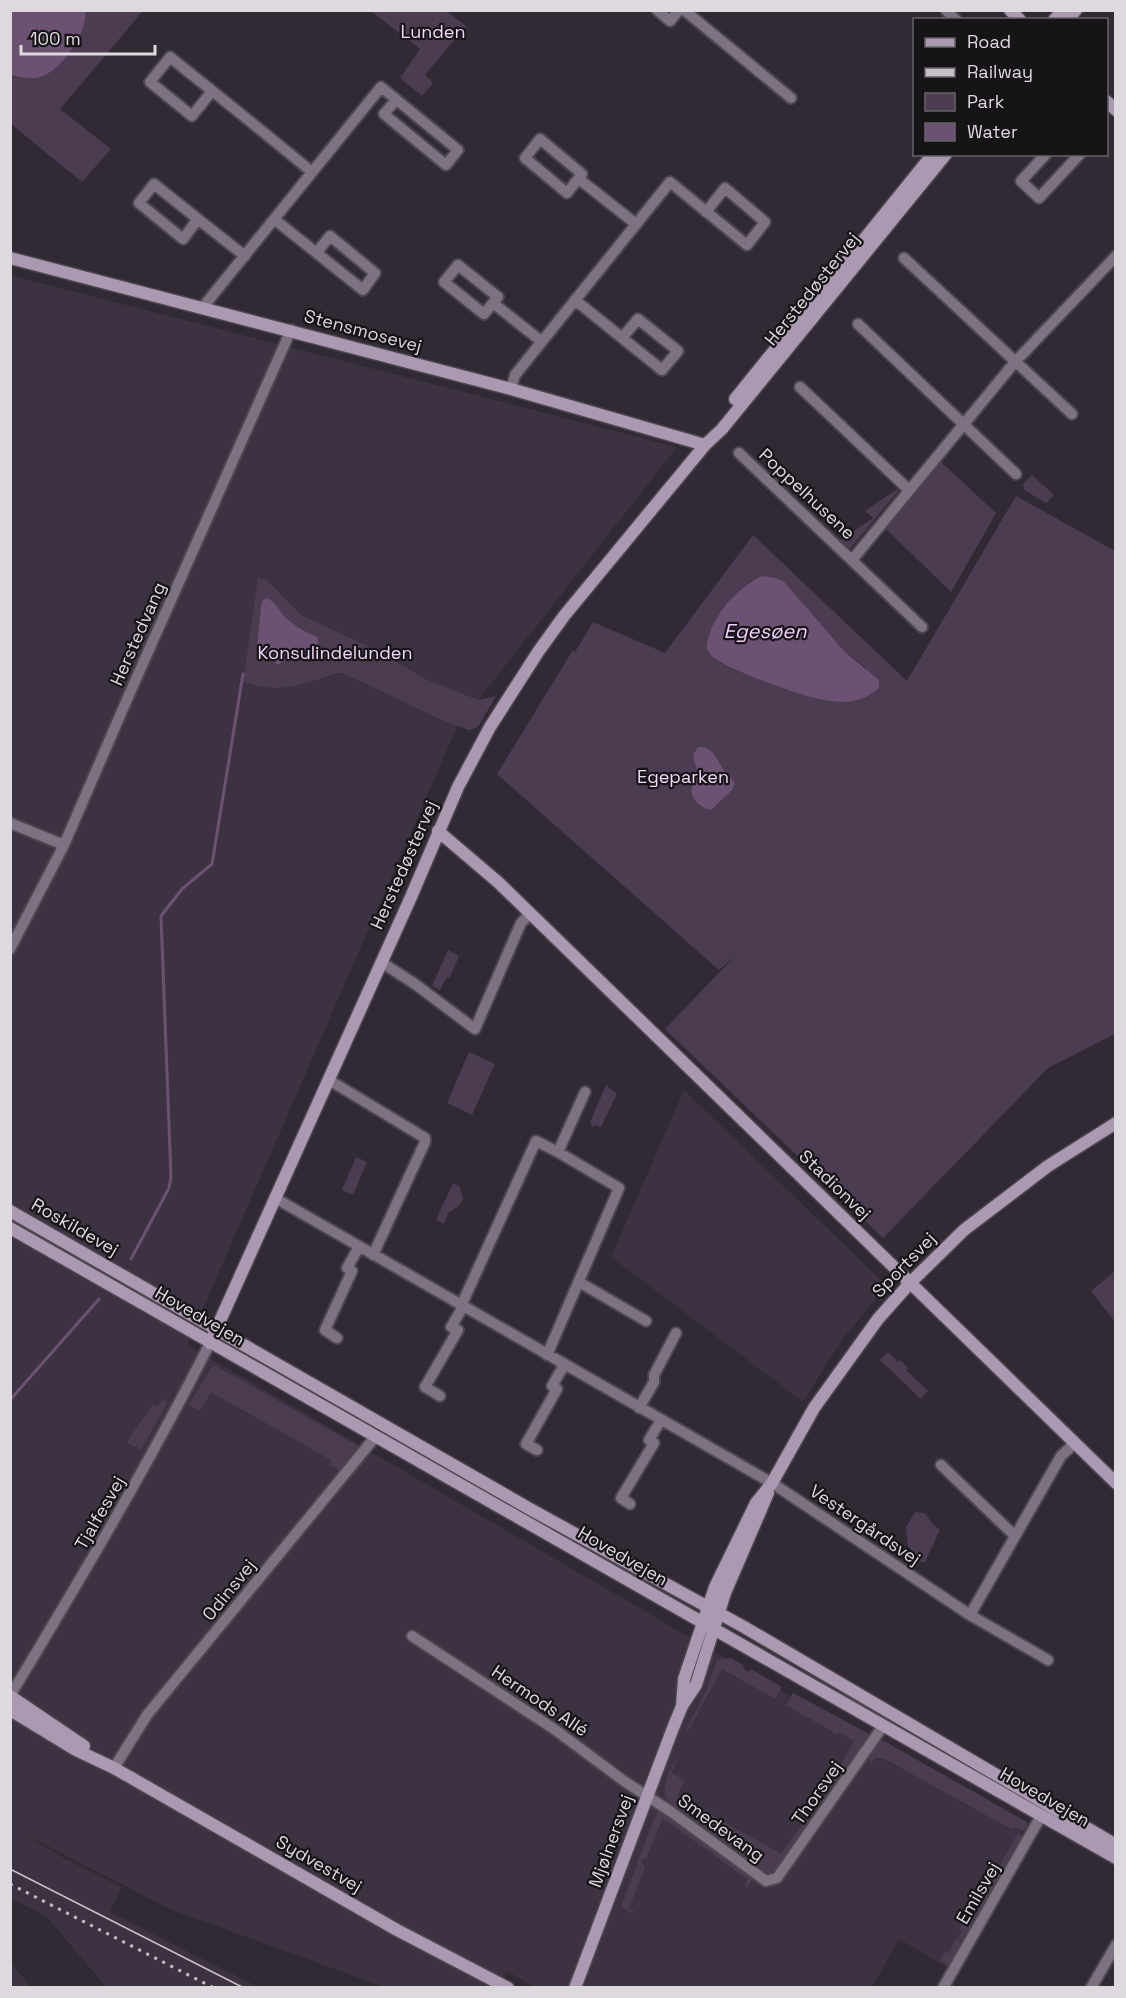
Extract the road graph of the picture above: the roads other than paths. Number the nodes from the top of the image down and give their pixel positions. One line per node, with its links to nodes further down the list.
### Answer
1 (657, 10): 2 (street)
2 (678, 10)
3 (684, 10): 5 (street)
4 (212, 91): 4 (street); 11 (street)
5 (790, 98)
6 (396, 99): 6 (street); 11 (street)
7 (931, 156): 34 (street, Herstedøstervej)
8 (944, 156): 34 (street, Herstedøstervej)
9 (1044, 156): 10 (street)
10 (1078, 156)
11 (312, 172): 15 (street)
12 (579, 179): 12 (street); 16 (street)
13 (706, 212): 13 (street); 16 (street)
14 (198, 219): 14 (street); 18 (street)
15 (274, 219): 17 (street); 18 (street)
16 (636, 224): 22 (street)
17 (317, 252): 17 (street)
18 (245, 256): 24 (street)
19 (1116, 256): 29 (street, Poppelhusene)
20 (10, 258): 24 (street, Stensmosevej)
21 (904, 258): 29 (street)
22 (575, 300): 27 (street); 28 (street)
23 (493, 303): 23 (street); 28 (street)
24 (203, 307): 26 (street, Stensmosevej)
25 (858, 324): 33 (street)
26 (291, 330): 31 (street, Stensmosevej); 42 (street, Herstedvang)
27 (622, 338): 27 (street)
28 (541, 341): 31 (street)
29 (1015, 362): 32 (street); 33 (street, Poppelhusene)
30 (800, 387): 37 (street)
31 (511, 389): 34 (street, Stensmosevej)
32 (1072, 414)
33 (965, 424): 36 (street); 37 (street, Poppelhusene)
34 (705, 445): 41 (street, Herstedøstervej)
35 (739, 453): 38 (street, Poppelhusene)
36 (1016, 474)
37 (909, 490): 38 (street, Poppelhusene)
38 (852, 560): 39 (street, Poppelhusene)
39 (922, 627)
40 (10, 823): 42 (street)
41 (438, 831): 43 (street, Stadionvej); 45 (street, Herstedøstervej)
42 (64, 845): 44 (street, Herstedvang)
43 (530, 914): 45 (street); 57 (street, Stadionvej)
44 (10, 949)
45 (381, 962): 46 (street, Herstedøstervej)
46 (329, 1080): 50 (street, Herstedøstervej); 54 (street)
47 (585, 1092): 49 (street)
48 (1116, 1123): 57 (street, Sportsvej)
49 (558, 1152): 56 (street); 59 (street)
50 (275, 1198): 53 (street, Vestergårdsvej); 61 (street, Herstedøstervej)
51 (10, 1211): 55 (street, Roskildevej)
52 (10, 1228): 58 (street, Roskildevej)
53 (359, 1247): 54 (street, Vestergårdsvej); 63 (street)
54 (373, 1255): 59 (street, Vestergårdsvej)
55 (121, 1274): 61 (street, Hovedvejen)
56 (579, 1282): 60 (street); 65 (street)
57 (910, 1283): 71 (street, Stadionvej); 74 (street, Sportsvej)
58 (111, 1286): 64 (street, Hovedvejen)
59 (462, 1306): 65 (street, Vestergårdsvej); 67 (street)
60 (646, 1321)
61 (217, 1329): 64 (street, Herstedøstervej); 78 (street, Hovedvejen)
62 (676, 1334): 68 (street)
63 (337, 1338)
64 (210, 1343): 70 (street, Hovedvejen); 83 (street, Tjalfesvej)
65 (547, 1355): 66 (street, Vestergårdsvej)
66 (564, 1365): 68 (street, Vestergårdsvej); 72 (street)
67 (440, 1396)
68 (639, 1408): 69 (street, Vestergårdsvej)
69 (661, 1420): 74 (street, Vestergårdsvej); 76 (street)
70 (376, 1436): 80 (street, Hovedvejen); 86 (street, Odinsvej)
71 (1075, 1443): 75 (street, Stadionvej); 77 (street)
72 (537, 1450)
73 (941, 1466): 77 (street)
74 (771, 1483): 78 (street, Sportsvej); 79 (street, Vestergårdsvej)
75 (1116, 1483)
76 (630, 1504)
77 (1015, 1536): 79 (street)
78 (714, 1610): 80 (street, Sportsvej); 89 (street, Hovedvejen)
79 (970, 1616): 82 (street, Vestergårdsvej)
80 (709, 1627): 85 (street, Hovedvejen); 87 (street, Mjølnersvej)
81 (412, 1636): 87 (street, Hermods Allé)
82 (1048, 1660)
83 (10, 1696): 86 (street, Sydvestvej)
84 (10, 1710): 86 (street, Sydvestvej)
85 (883, 1726): 88 (street, Hovedvejen); 91 (street, Thorsvej)
86 (114, 1768): 93 (street, Sydvestvej)
87 (647, 1797): 91 (street, Smedevang); 94 (street, Mjølnersvej)
88 (1041, 1816): 90 (street, Hovedvejen); 95 (street, Emilsvej)
89 (1116, 1845)
90 (1116, 1858)
91 (777, 1878)
92 (1116, 1945): 96 (street)
93 (508, 1988)
94 (575, 1988)
95 (943, 1988)
96 (1091, 1988)

